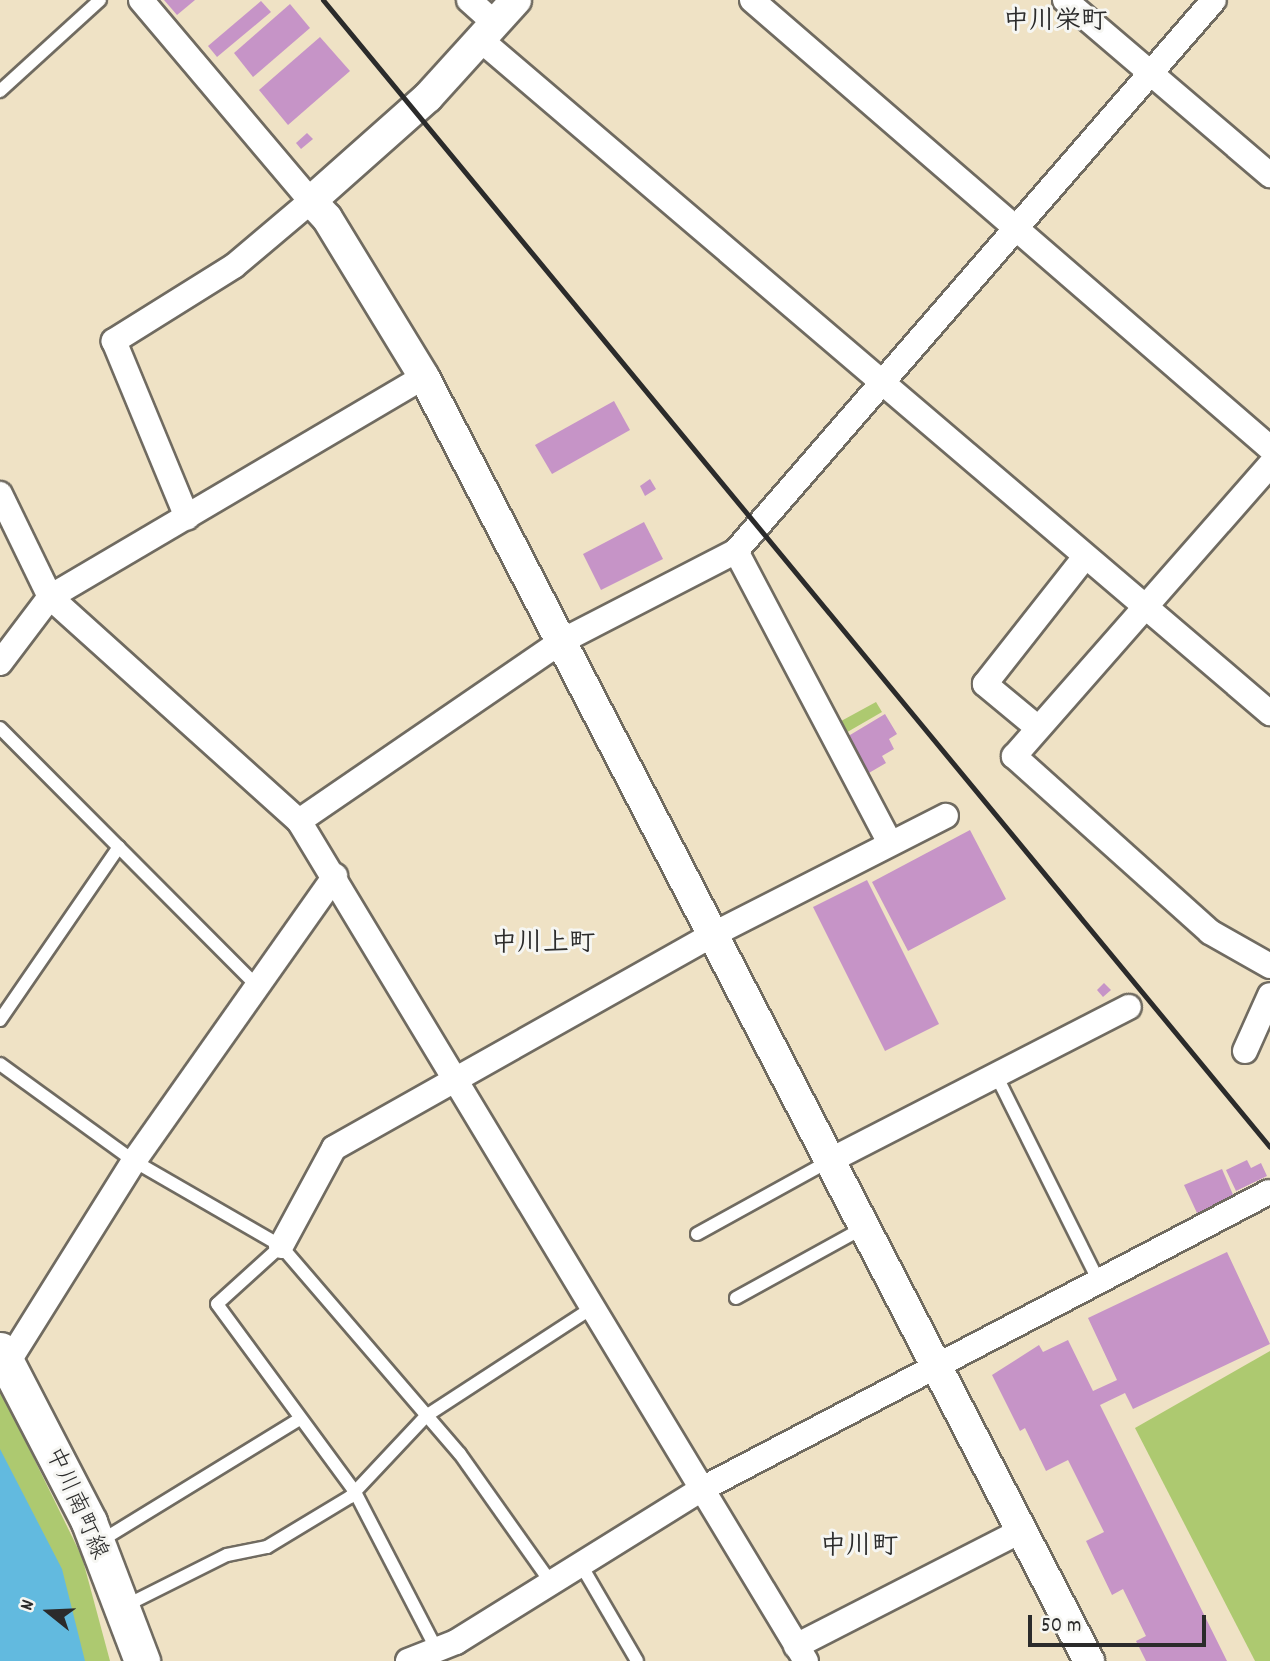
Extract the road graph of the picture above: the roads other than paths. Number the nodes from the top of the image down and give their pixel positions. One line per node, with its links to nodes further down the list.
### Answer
1 (100, 0): 10 (lane)
2 (141, 0): 12 (street)
3 (469, 0): 8 (street)
4 (516, 0): 8 (street)
5 (752, 0): 13 (street)
6 (1065, 0): 9 (street)
7 (1214, 0): 9 (street)
8 (489, 32): 12 (street); 15 (street)
9 (1151, 72): 11 (street); 13 (street)
10 (0, 91)
11 (1270, 175)
12 (311, 201): 14 (street); 19 (street)
13 (1017, 229): 15 (street); 16 (street)
14 (424, 377): 19 (street); 24 (street)
15 (882, 384): 20 (street); 21 (street)
16 (1270, 449)
17 (1270, 465): 23 (street)
18 (0, 494): 22 (street)
19 (187, 517): 22 (street)
20 (736, 551): 24 (street); 31 (street)
21 (1085, 557): 23 (street); 28 (street)
22 (50, 597): 25 (street); 30 (street)
23 (1147, 609): 26 (street); 28 (street)
24 (562, 640): 30 (street); 34 (street)
25 (0, 663)
26 (1270, 713)
27 (0, 728): 32 (lane)
28 (1038, 728): 35 (street)
29 (946, 816): 31 (street)
30 (299, 821): 33 (street)
31 (890, 843): 34 (street)
32 (119, 848): 36 (lane); 39 (lane)
33 (335, 876): 36 (street); 43 (street)
34 (716, 933): 43 (street); 45 (street)
35 (1270, 966)
36 (255, 984): 44 (street)
37 (1270, 995): 40 (street)
38 (1129, 1007): 42 (street)
39 (0, 1020)
40 (1245, 1051)
41 (0, 1064): 44 (lane)
42 (996, 1075): 45 (street); 50 (lane)
43 (451, 1079): 49 (street); 52 (street)
44 (134, 1161): 49 (lane); 53 (street)
45 (829, 1161): 47 (street); 48 (lane)
46 (1269, 1192): 50 (street)
47 (863, 1228): 51 (lane); 54 (street)
48 (697, 1234)
49 (281, 1246): 55 (lane); 56 (lane)
50 (1098, 1280): 54 (street)
51 (736, 1298)
52 (595, 1306): 55 (lane); 57 (street)
53 (4, 1357): 60 (main road, 中川南町線)
54 (936, 1364): 57 (street); 59 (street)
55 (426, 1416): 58 (lane); 62 (lane)
56 (300, 1419): 58 (lane); 60 (lane)
57 (700, 1490): 61 (street); 65 (street)
58 (355, 1492): 63 (lane); 64 (lane)
59 (1023, 1530): 65 (street); 69 (street)
60 (96, 1544): 63 (main road, 中川南町線)
61 (582, 1565): 62 (street); 68 (lane)
62 (552, 1584): 64 (street)
63 (119, 1610): 66 (main road, 中川南町線)
64 (437, 1650): 67 (street)
65 (801, 1653)
66 (142, 1661)
67 (408, 1661)
68 (637, 1661)
69 (1089, 1661)

